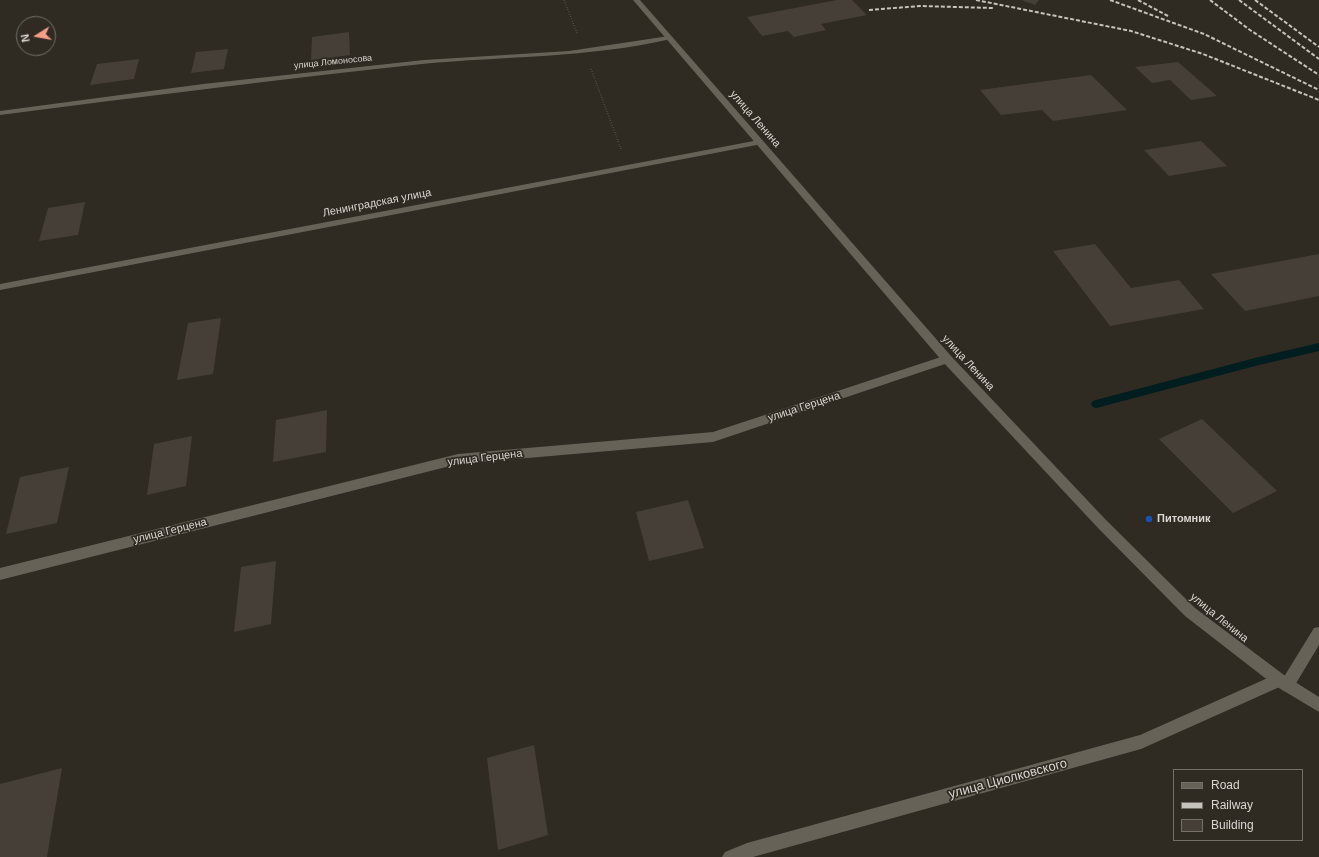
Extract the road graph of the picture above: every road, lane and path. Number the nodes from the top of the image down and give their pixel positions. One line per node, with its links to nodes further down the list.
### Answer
1 (564, 0): 4 (path)
2 (636, 0): 3 (street, улица Ленина)
3 (669, 38): 4 (street, улица Ломоносова); 6 (street, улица Ленина)
4 (584, 50): 5 (street, улица Ломоносова); 7 (path)
5 (0, 113)
6 (759, 142): 7 (street, Ленинградская улица); 9 (street, улица Ленина)
7 (628, 168): 8 (street, Ленинградская улица)
8 (0, 287)
9 (947, 359): 10 (street, улица Герцена); 12 (street, улица Ленина)
10 (0, 574)
11 (1319, 633): 12 (street)
12 (1283, 683): 13 (street, улица Ленина); 14 (street, улица Циолковского)
13 (1319, 705)
14 (748, 854): 15 (street, улица Циолковского)
15 (730, 857)

